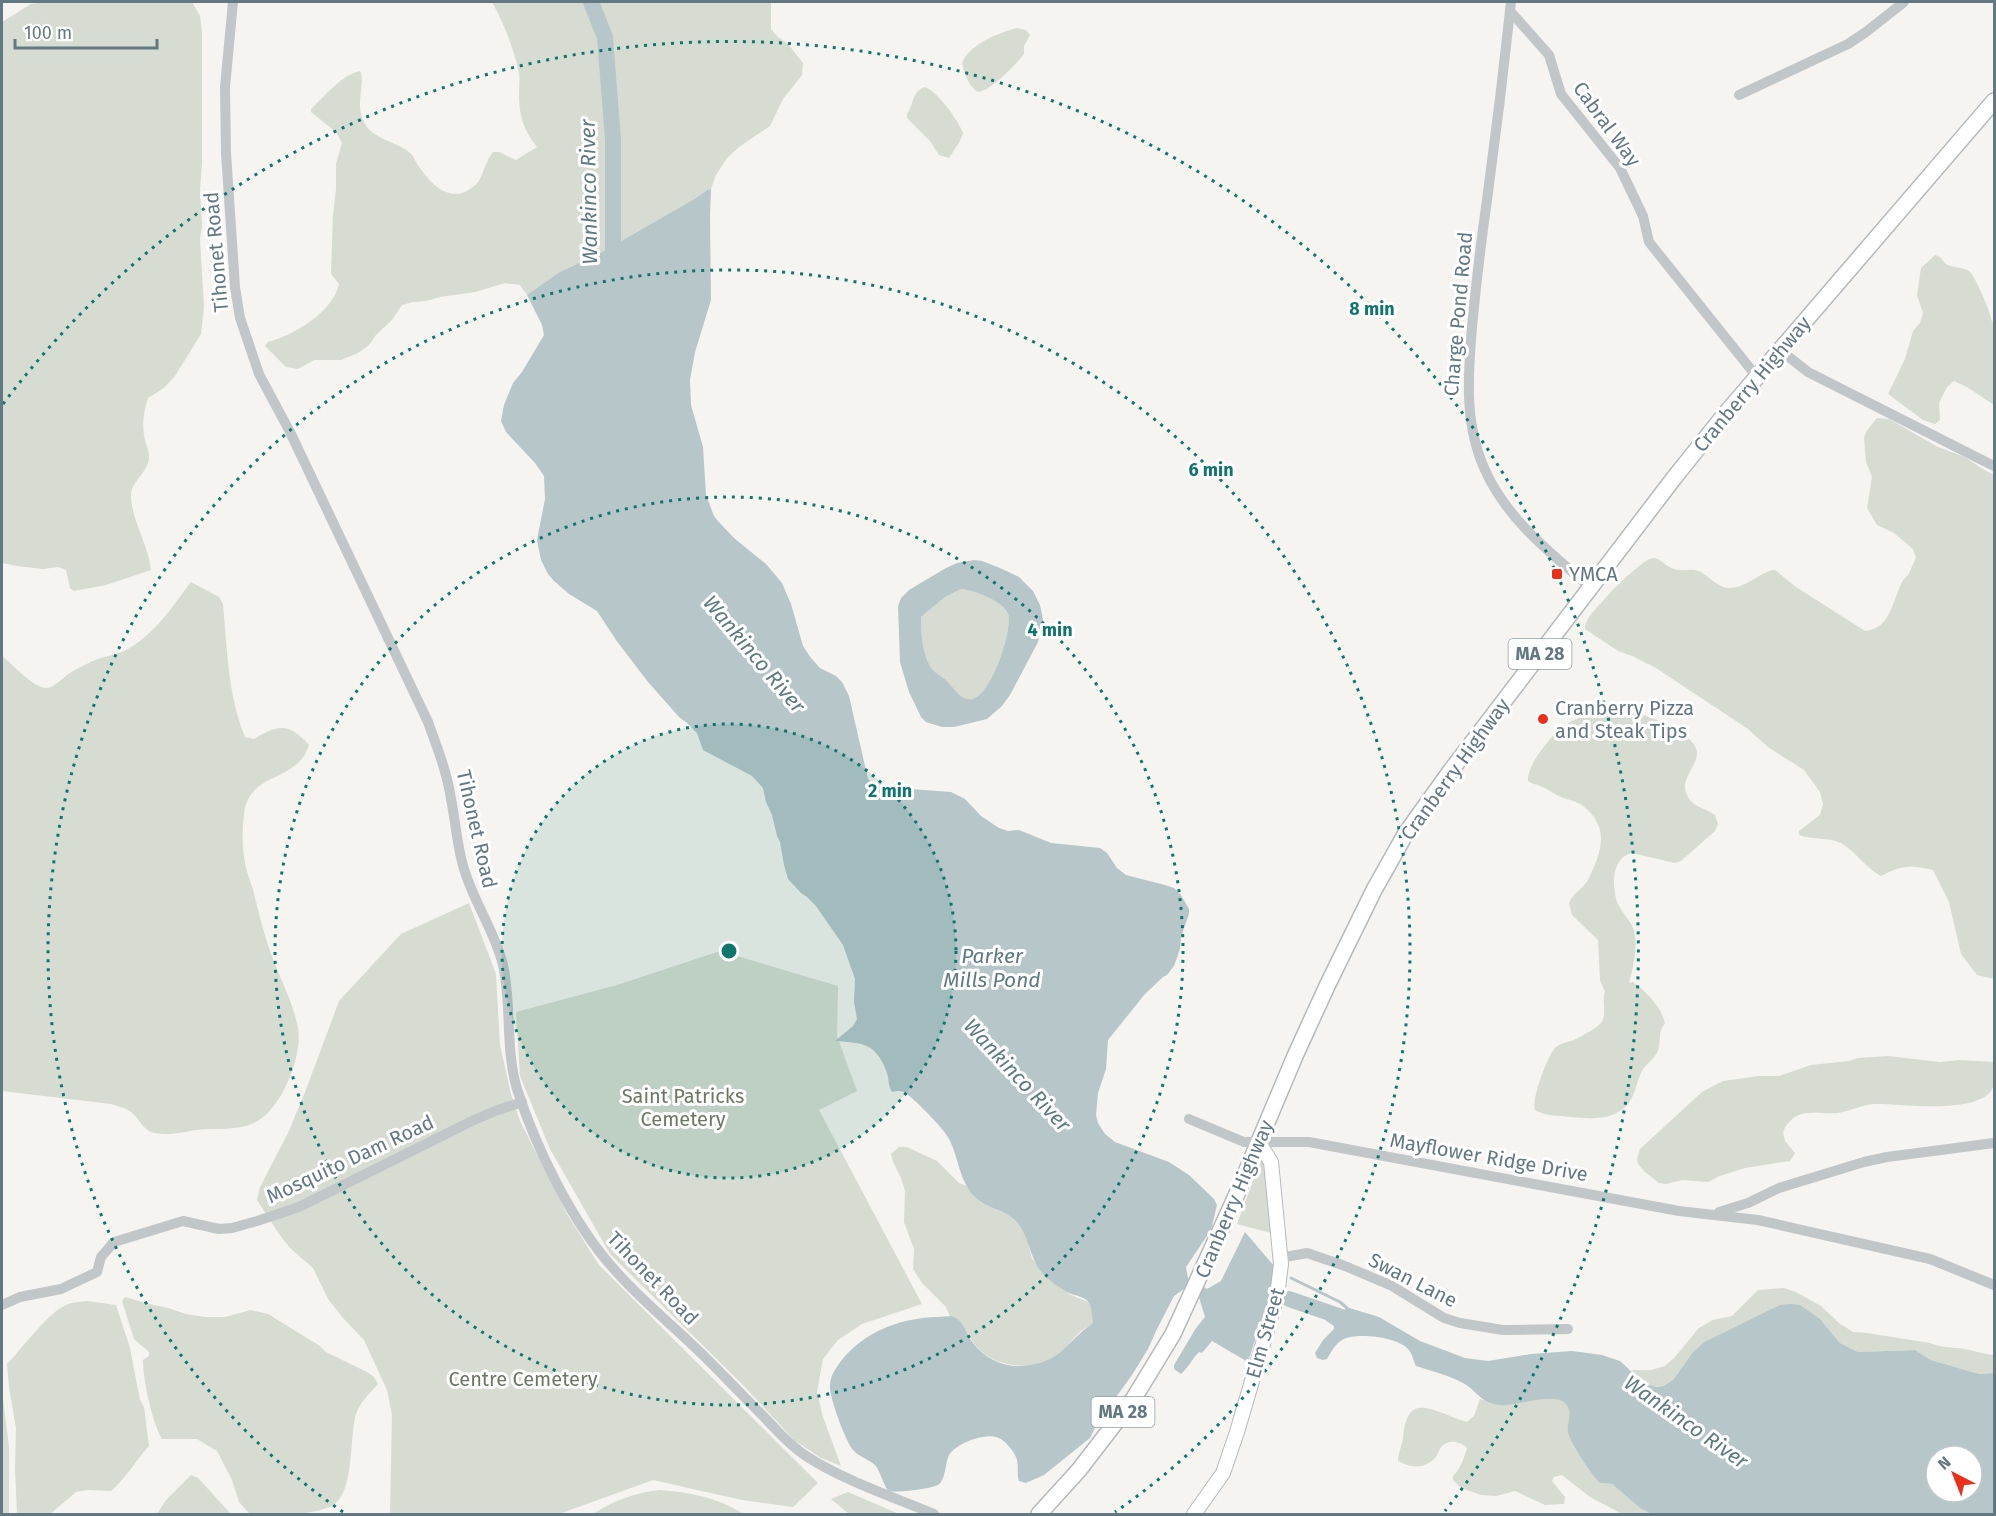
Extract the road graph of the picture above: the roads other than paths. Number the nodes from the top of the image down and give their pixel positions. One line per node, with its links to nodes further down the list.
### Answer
1 (233, 2): 10 (street, Tihonet Road)
2 (1904, 2): 4 (street)
3 (1510, 6): 7 (street, Cabral Way); 9 (street, Charge Pond Road)
4 (1739, 95)
5 (1995, 101): 6 (main road, Cranberry Highway / MA 28)
6 (1780, 351): 7 (main road, Cranberry Highway / MA 28); 8 (street)
7 (1757, 376): 9 (main road, Cranberry Highway / MA 28)
8 (1995, 466)
9 (1590, 587): 12 (main road, Cranberry Highway / MA 28)
10 (522, 1102): 17 (street, Mosquito Dam Road); 19 (street, Tihonet Road)
11 (1189, 1119): 12 (street, Mayflower Ridge Drive)
12 (1258, 1143): 14 (street, Mayflower Ridge Drive); 15 (main road, Elm Street); 20 (main road, Cranberry Highway / MA 28)
13 (1995, 1143): 14 (street, Mayflower Ridge Drive)
14 (1712, 1214): 16 (street, Mayflower Ridge Drive)
15 (1280, 1257): 18 (street, Swan Lane); 21 (main road, Elm Street)
16 (1995, 1286)
17 (2, 1305)
18 (1568, 1329)
19 (934, 1515)
20 (1039, 1515)
21 (1194, 1515)

